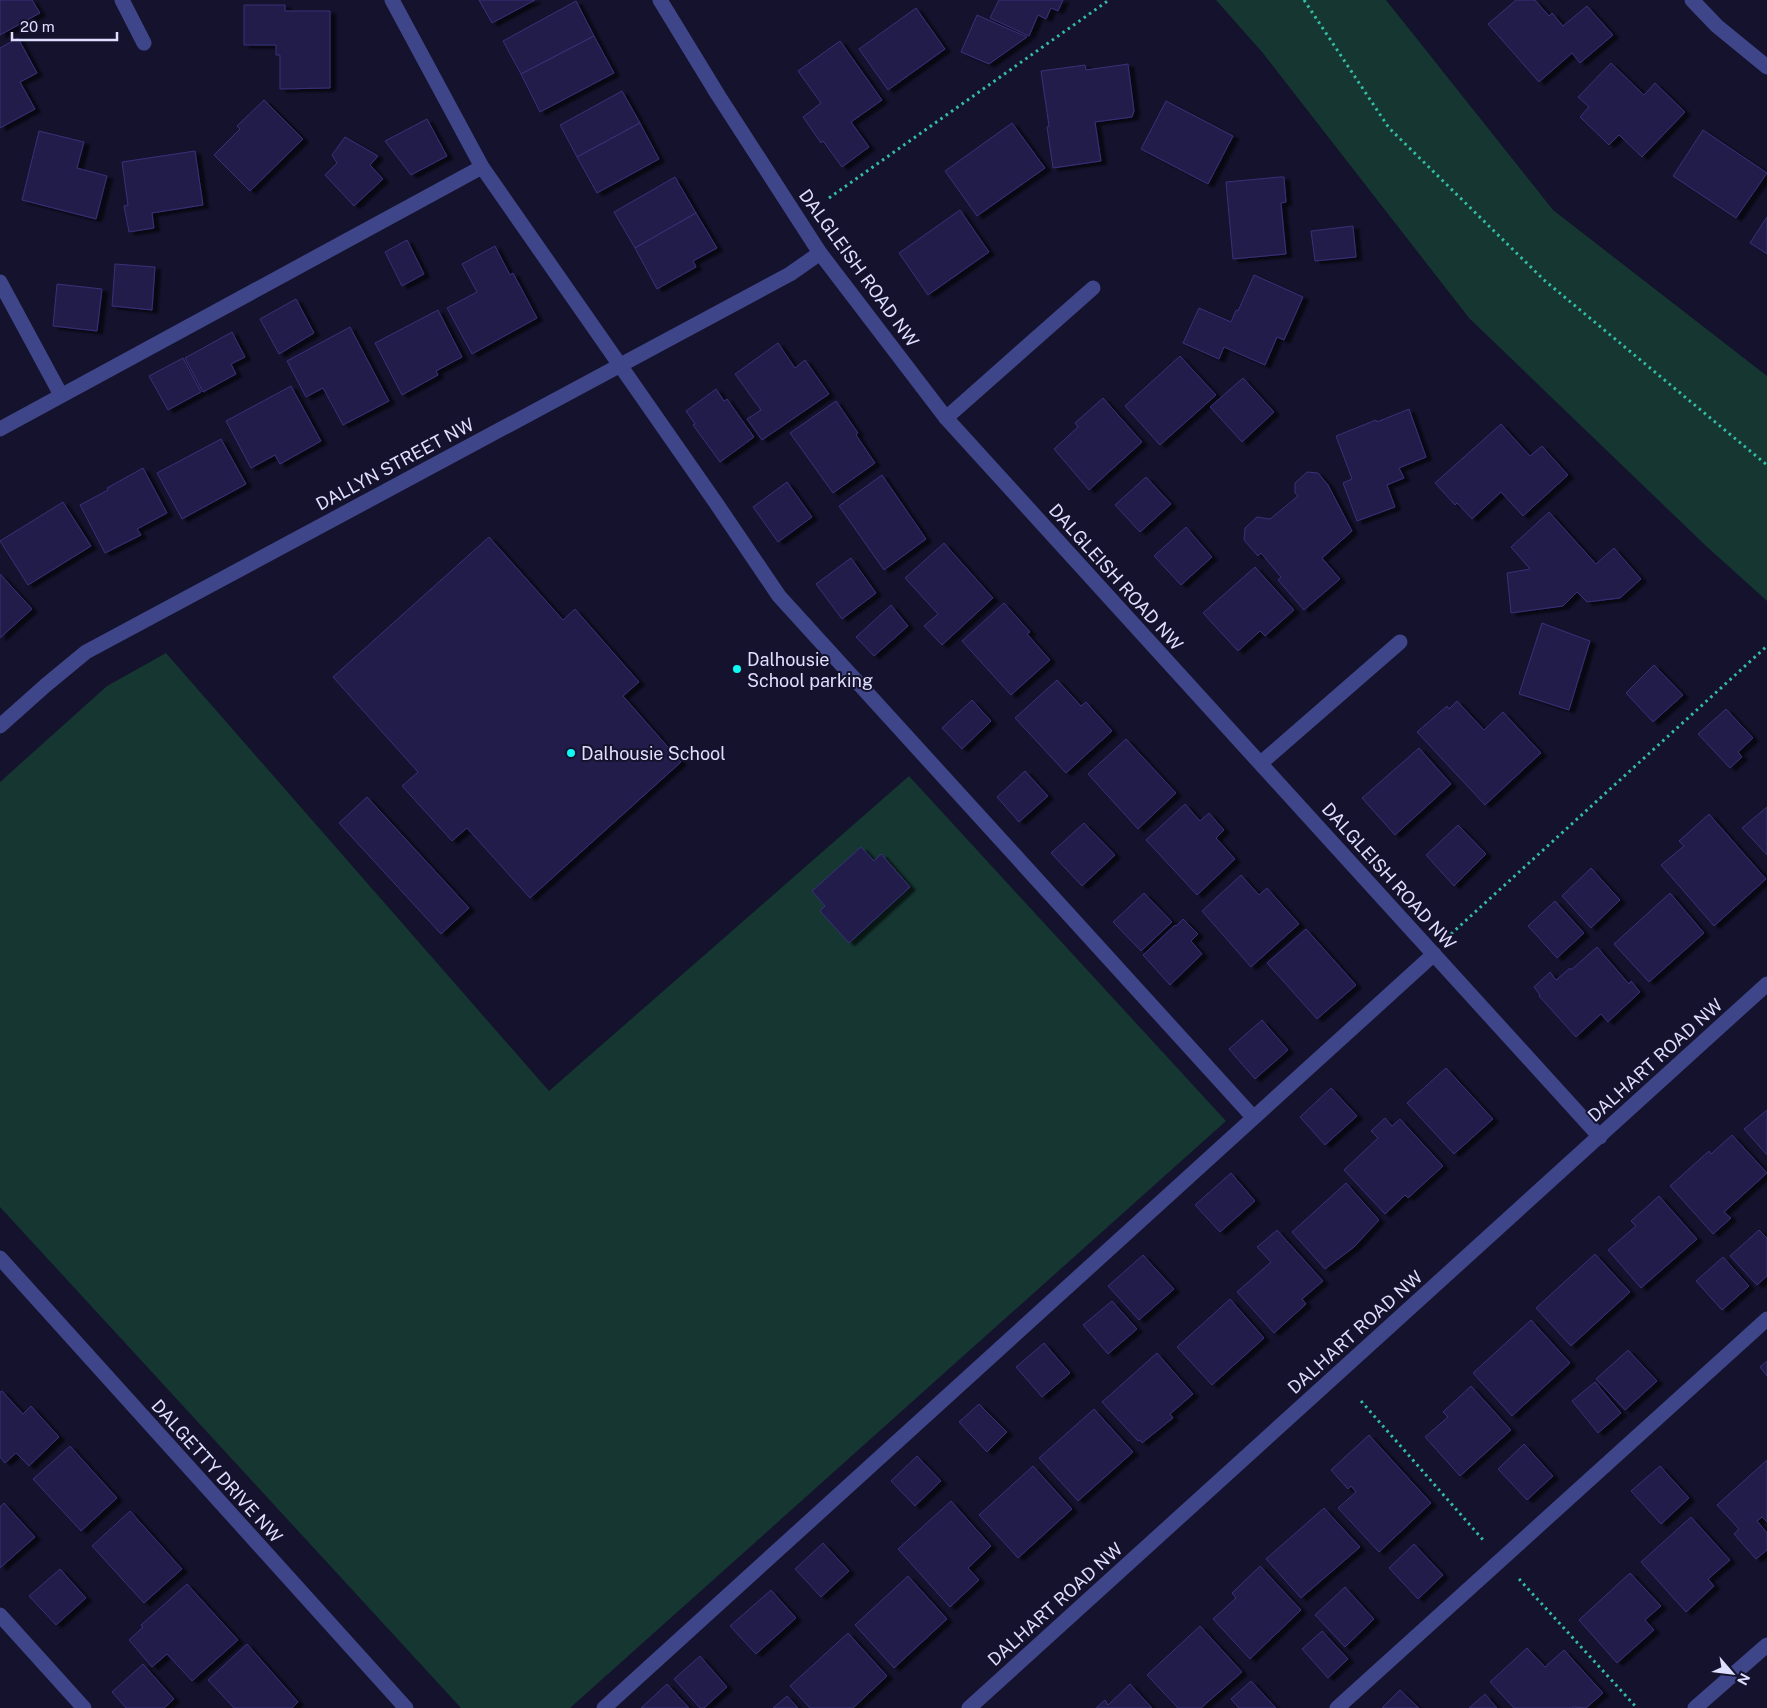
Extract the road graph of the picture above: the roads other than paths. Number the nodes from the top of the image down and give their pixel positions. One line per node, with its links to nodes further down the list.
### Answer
1 (122, 0): 5 (street)
2 (392, 0): 7 (street)
3 (660, 0): 8 (street, DALGLEISH ROAD NW)
4 (1692, 0): 6 (street)
5 (144, 43)
6 (1767, 68)
7 (482, 167): 11 (street); 12 (street)
8 (820, 253): 11 (street, DALLYN STREET NW); 13 (street, DALGLEISH ROAD NW)
9 (0, 282): 12 (street)
10 (1093, 288): 13 (street)
11 (620, 365): 16 (street, DALLYN STREET NW); 20 (street)
12 (61, 395): 14 (street)
13 (946, 418): 17 (street, DALGLEISH ROAD NW)
14 (0, 429)
15 (1400, 642): 17 (street)
16 (0, 726)
17 (1261, 763): 18 (street, DALGLEISH ROAD NW)
18 (1434, 954): 20 (street); 21 (street, DALGLEISH ROAD NW)
19 (1767, 984): 21 (street, DALHART ROAD NW)
20 (1253, 1117): 28 (street)
21 (1600, 1136): 29 (street, DALHART ROAD NW)
22 (0, 1258): 27 (street, DALGETTY DRIVE NW)
23 (1767, 1319): 30 (street)
24 (0, 1615): 26 (street)
25 (1767, 1645): 31 (street)
26 (84, 1708)
27 (406, 1708)
28 (604, 1708)
29 (968, 1708)
30 (1337, 1708)
31 (1695, 1708)

